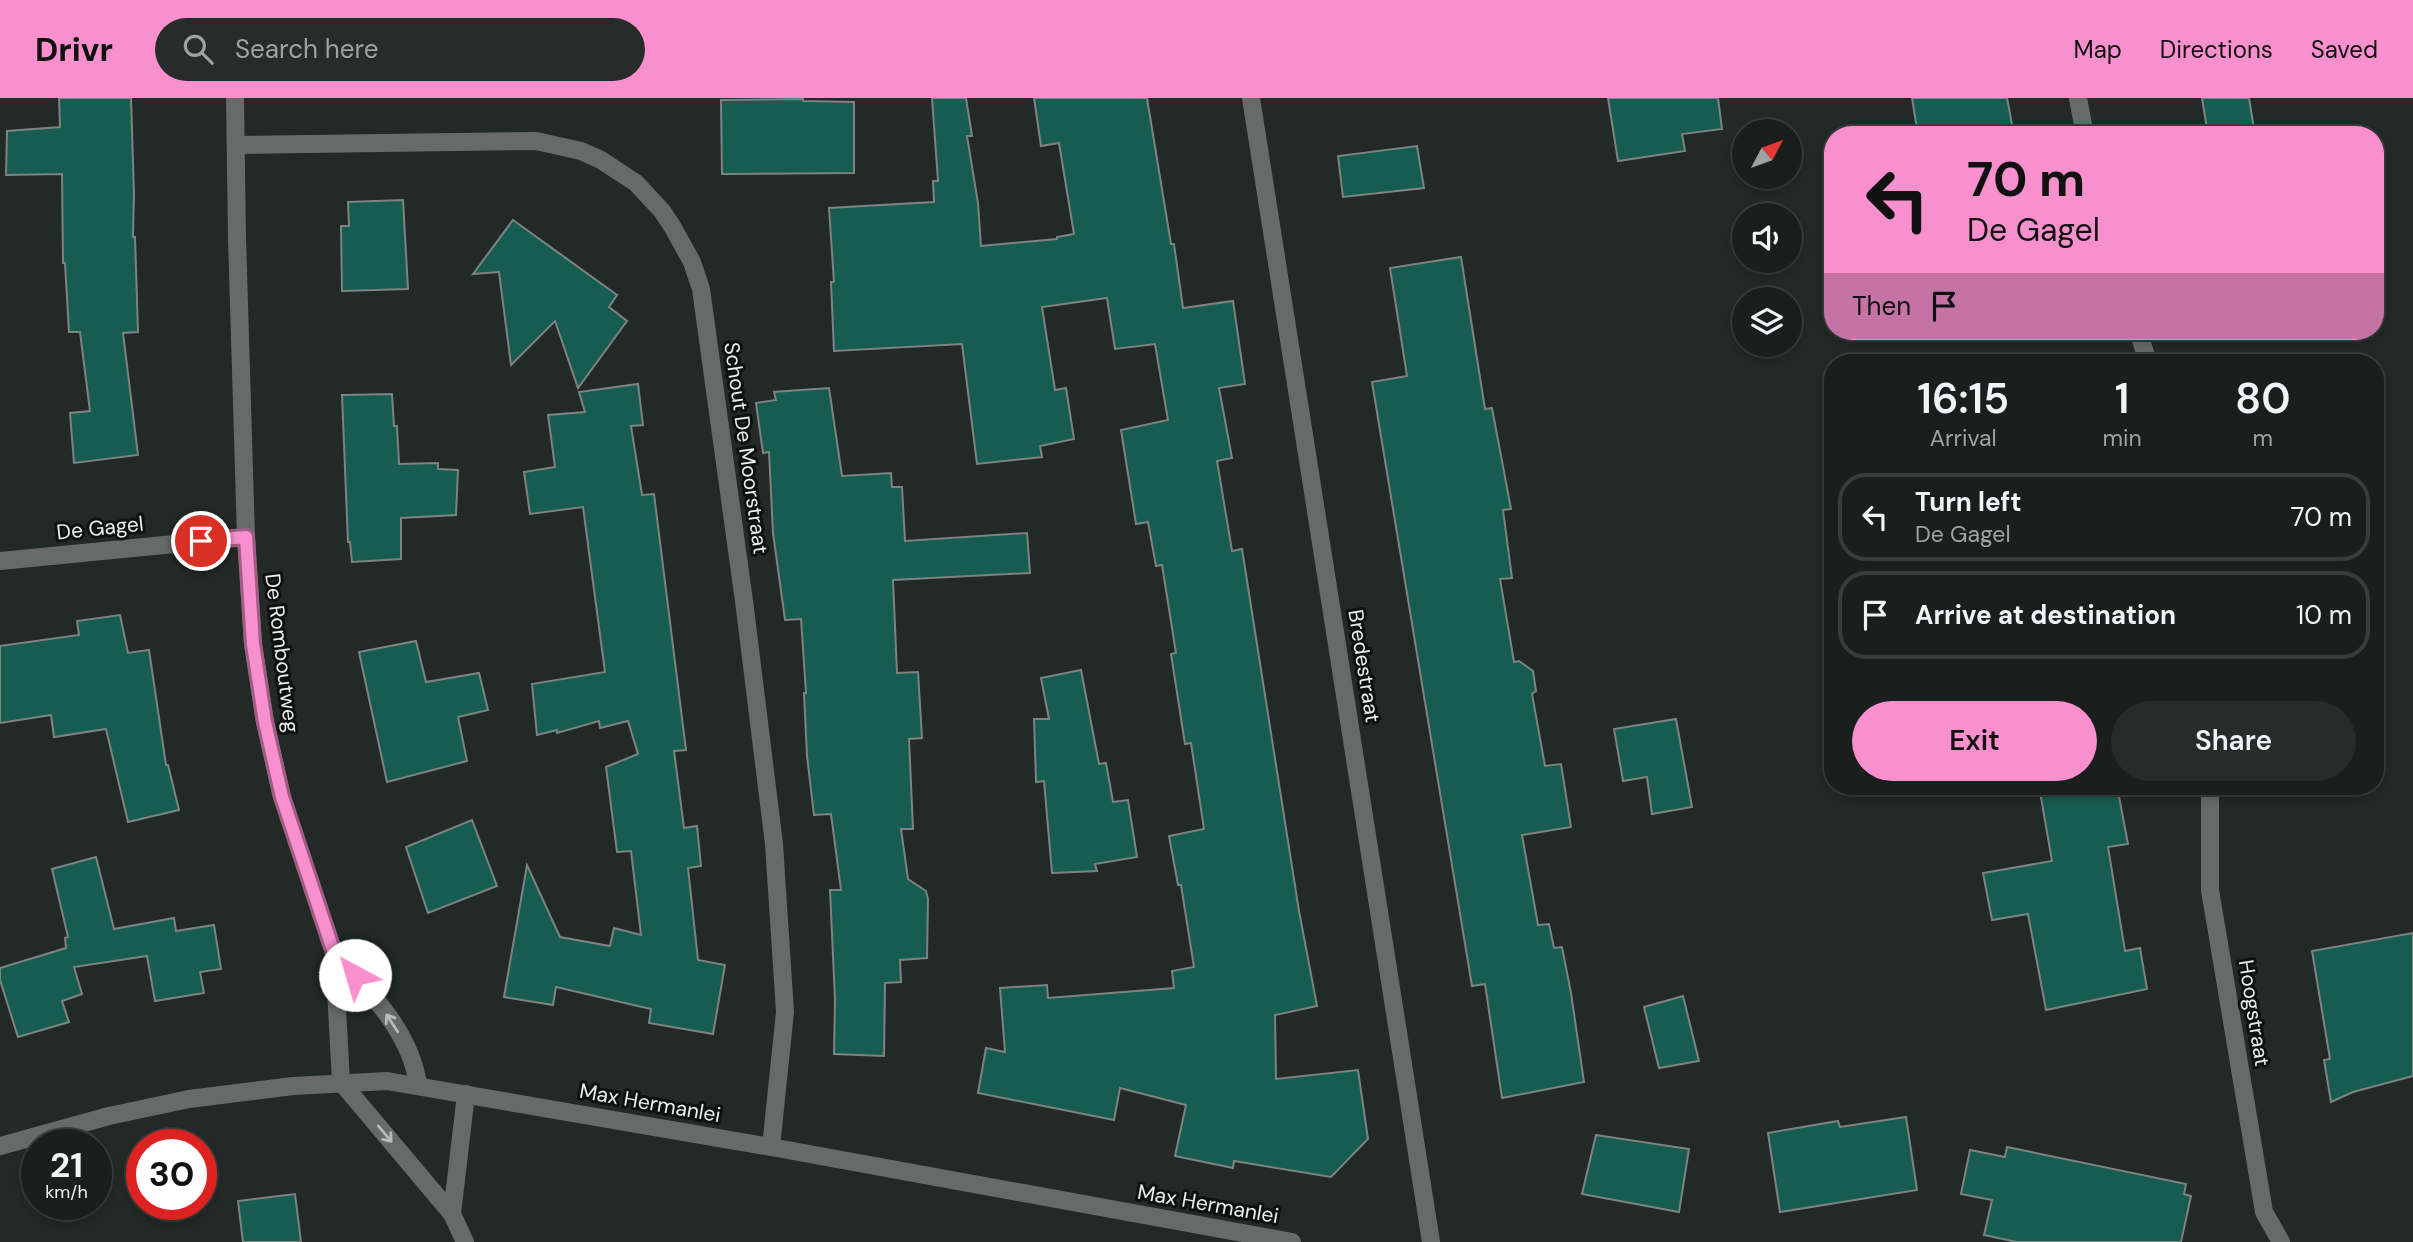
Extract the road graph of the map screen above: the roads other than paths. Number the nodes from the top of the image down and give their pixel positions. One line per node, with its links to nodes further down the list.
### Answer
1 (235, 98): 5 (street, De Romboutweg)
2 (1251, 98): 18 (street, Bredestraat)
3 (2078, 98): 4 (street)
4 (2083, 126)
5 (236, 145): 6 (street, De Romboutweg); 14 (street, Schout De Moorstraat)
6 (246, 537): 7 (street, De Gagel); 9 (street, De Romboutweg)
7 (0, 561)
8 (2210, 795): 19 (street, Hoogstraat)
9 (334, 953): 10 (street, De Romboutweg); 11 (street, De Romboutweg, one-way to 9)
10 (341, 1082): 11 (street, Max Hermanlei); 13 (street, Max Hermanlei); 15 (street, one-way to 15)
11 (418, 1085): 12 (street, Max Hermanlei)
12 (467, 1094): 14 (street, Max Hermanlei); 15 (street)
13 (0, 1146)
14 (771, 1147): 17 (street, Max Hermanlei)
15 (452, 1214): 16 (street)
16 (465, 1242)
17 (1292, 1242)
18 (1431, 1242)
19 (2281, 1242)

